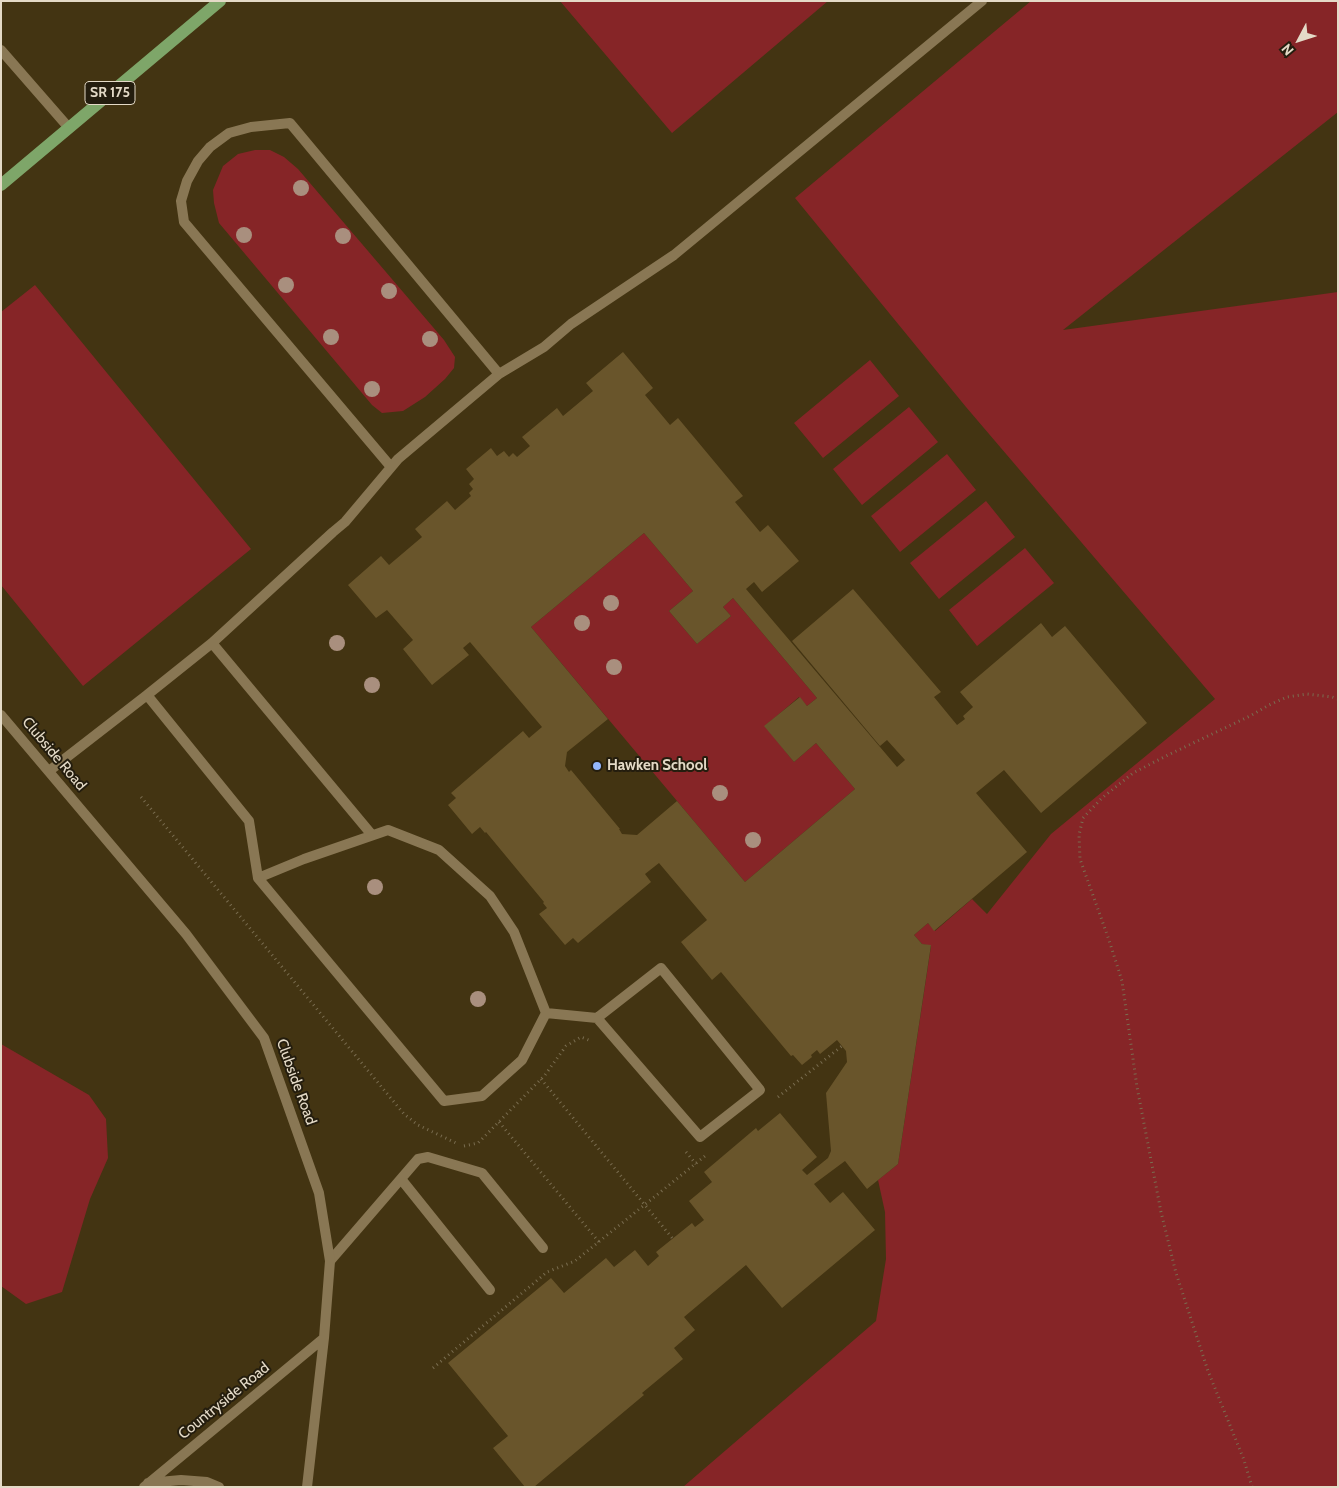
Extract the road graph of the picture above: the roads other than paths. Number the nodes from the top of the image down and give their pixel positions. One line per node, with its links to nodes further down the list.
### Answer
1 (220, 1): 4 (main road, SR 175)
2 (982, 1): 6 (street)
3 (1, 50): 4 (street)
4 (68, 128): 5 (main road, SR 175)
5 (1, 185)
6 (499, 374): 7 (street); 7 (street)
7 (391, 467): 8 (street)
8 (212, 643): 9 (street); 12 (street)
9 (147, 695): 11 (street); 13 (street)
10 (1, 715): 11 (street, Clubside Road)
11 (49, 771): 18 (street, Clubside Road)
12 (372, 836): 13 (street); 14 (street)
13 (258, 878): 14 (street)
14 (546, 1013): 15 (street)
15 (596, 1018): 15 (street)
16 (401, 1179): 17 (street); 18 (street); 19 (street)
17 (543, 1248)
18 (330, 1261): 20 (street, Clubside Road)
19 (490, 1290)
20 (324, 1338): 21 (street, Countryside Road); 23 (street, Clubside Road)
21 (146, 1485): 22 (street)
22 (219, 1487)
23 (307, 1487)

